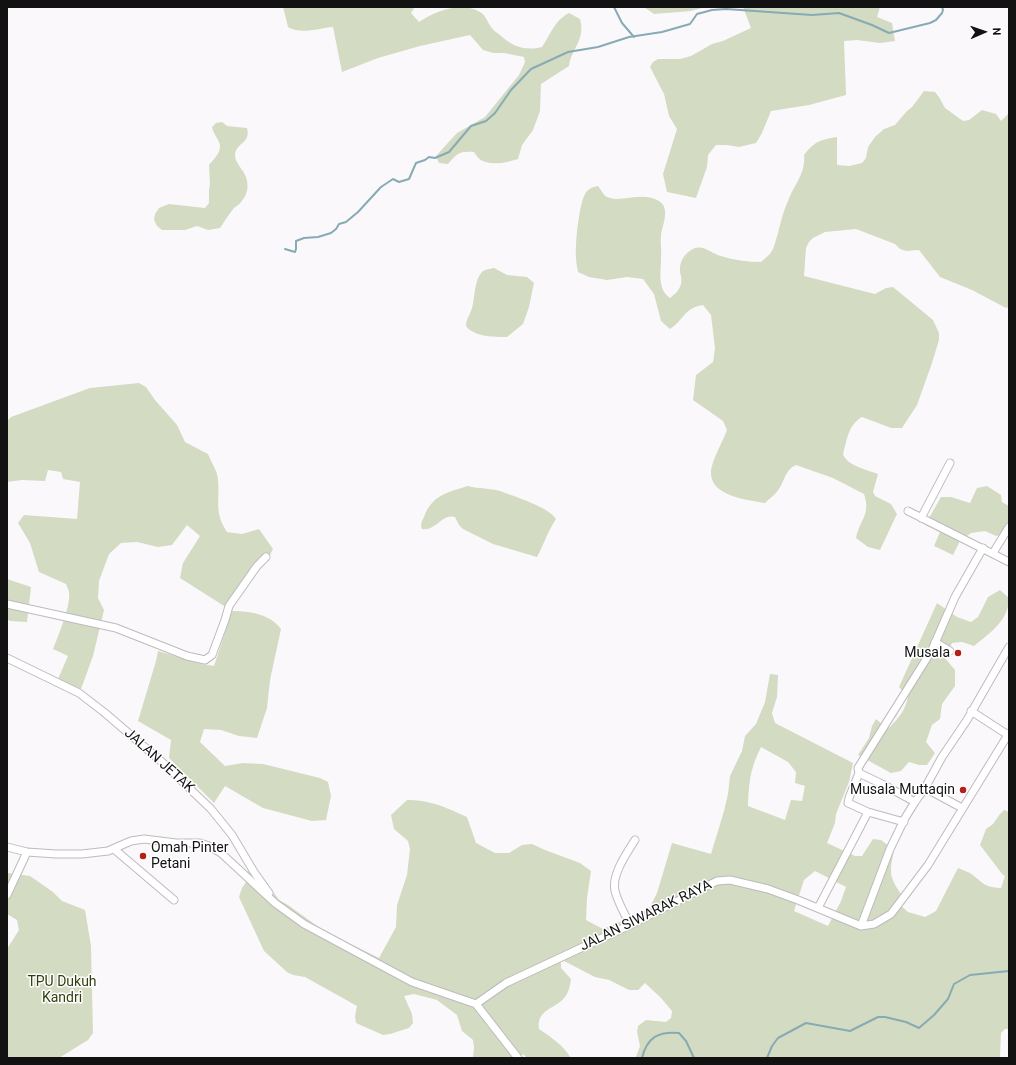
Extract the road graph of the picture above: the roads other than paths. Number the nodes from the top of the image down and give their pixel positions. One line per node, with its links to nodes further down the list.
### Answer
1 (950, 463): 3 (street)
2 (908, 511): 3 (street)
3 (921, 518): 5 (street)
4 (1009, 526): 6 (street)
5 (983, 548): 6 (street); 10 (street)
6 (993, 553): 8 (street)
7 (266, 557): 9 (street)
8 (1009, 562)
9 (7, 604)
10 (935, 642): 12 (street); 16 (street)
11 (1009, 647): 14 (street)
12 (950, 651)
13 (7, 658): 28 (street, JALAN JETAK)
14 (971, 711): 15 (street); 17 (street)
15 (1008, 734): 19 (street)
16 (858, 773): 18 (street); 20 (street)
17 (925, 788): 18 (street); 19 (street)
18 (915, 802): 21 (street)
19 (962, 808): 31 (street)
20 (868, 812): 21 (street); 29 (street)
21 (904, 822): 31 (street)
22 (635, 840): 30 (street)
23 (7, 847): 25 (street)
24 (114, 849): 25 (street); 27 (street); 28 (street)
25 (27, 852): 26 (street)
26 (7, 895)
27 (174, 900)
28 (275, 902): 32 (street)
29 (818, 908): 30 (street, JALAN SIWARAK RAYA); 31 (street, JALAN SIWARAK RAYA)
30 (630, 925): 32 (street, JALAN SIWARAK RAYA)
31 (861, 926)
32 (476, 1004): 33 (street)
33 (518, 1058)

